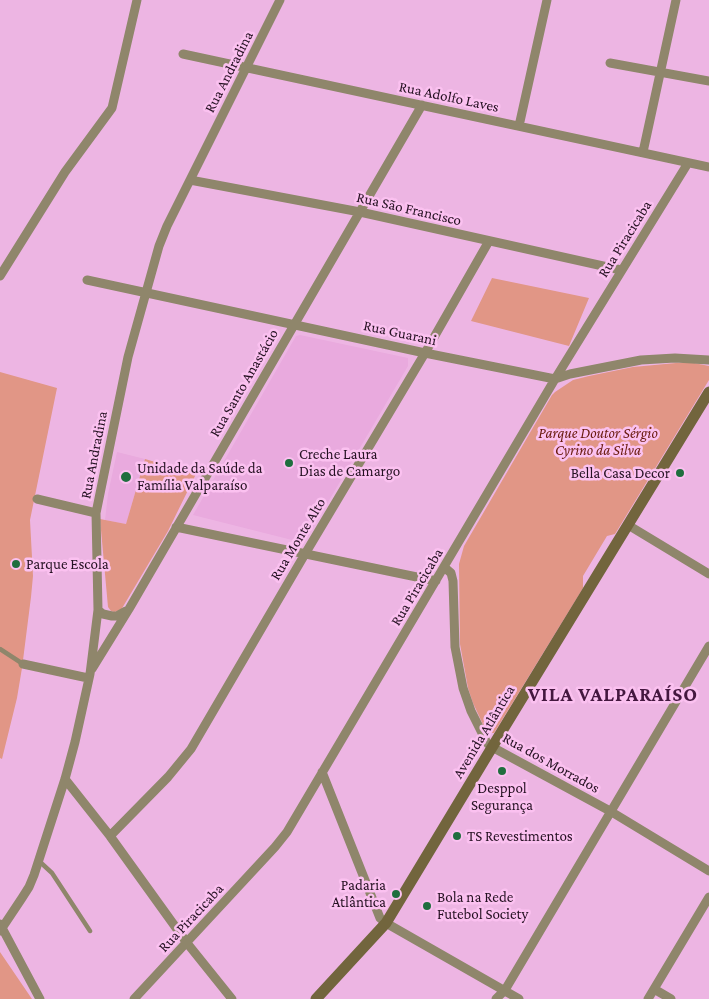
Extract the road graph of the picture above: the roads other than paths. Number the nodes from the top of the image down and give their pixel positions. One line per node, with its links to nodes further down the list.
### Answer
1 (137, 0): 18 (street)
2 (280, 0): 7 (street, Rua Andradina)
3 (547, 0): 11 (street)
4 (676, 0): 8 (street)
5 (184, 54): 7 (street, Rua Adolfo Laves)
6 (610, 63): 8 (street)
7 (247, 68): 10 (street, Rua Adolfo Laves); 15 (street, Rua Andradina)
8 (661, 72): 9 (street); 12 (street)
9 (709, 81)
10 (422, 105): 11 (street, Rua Adolfo Laves); 16 (street, Rua Santo Anastácio)
11 (519, 126): 12 (street, Rua Adolfo Laves)
12 (643, 152): 13 (street, Rua Adolfo Laves)
13 (688, 162): 14 (street, Rua Adolfo Laves); 19 (street, Rua Piracicaba)
14 (709, 167)
15 (190, 180): 16 (street, Rua São Francisco); 22 (street, Rua Andradina)
16 (360, 212): 17 (street, Rua São Francisco); 23 (street, Rua Santo Anastácio)
17 (489, 241): 19 (street, Rua São Francisco); 24 (street, Rua Monte Alto)
18 (3, 266): 20 (street)
19 (621, 270): 26 (street, Rua Piracicaba)
20 (0, 276)
21 (87, 280): 22 (street, Rua Guarani)
22 (145, 293): 23 (street, Rua Guarani); 29 (street, Rua Andradina)
23 (294, 324): 24 (street, Rua Guarani); 31 (street, Rua Santo Anastácio)
24 (425, 353): 26 (street, Rua Guarani); 32 (street, Rua Monte Alto)
25 (709, 360): 26 (street, Rua Guarani)
26 (556, 379): 33 (street, Rua Piracicaba)
27 (709, 392): 30 (main road, Avenida Atlântica)
28 (37, 499): 29 (street)
29 (96, 512): 37 (street, Rua Andradina)
30 (628, 525): 34 (street); 42 (main road, Avenida Atlântica)
31 (176, 527): 32 (street); 36 (street, Rua Santo Anastácio)
32 (304, 554): 35 (street); 46 (street, Rua Monte Alto)
33 (444, 568): 35 (street, Rua Piracicaba); 42 (street, Rua dos Morrados)
34 (709, 574)
35 (436, 581): 43 (street, Rua Piracicaba)
36 (129, 609): 37 (street); 41 (street, Rua Santo Anastácio)
37 (98, 610): 41 (street, Rua Andradina)
38 (709, 646): 45 (street)
39 (0, 649): 40 (lane)
40 (23, 664): 41 (street)
41 (89, 676): 44 (street, Rua Andradina)
42 (492, 747): 45 (street, Rua dos Morrados); 50 (main road, Avenida Atlântica)
43 (322, 772): 50 (street); 53 (street, Rua Piracicaba)
44 (65, 779): 46 (street); 47 (street, Rua Andradina)
45 (610, 811): 48 (street, Rua dos Morrados); 55 (street)
46 (110, 836): 53 (street)
47 (38, 861): 51 (street, Rua Andradina); 52 (lane)
48 (709, 871)
49 (709, 897): 54 (street)
50 (386, 923): 55 (street); 59 (main road, Avenida Atlântica)
51 (1, 928): 56 (street)
52 (90, 931)
53 (187, 943): 57 (street, Rua Piracicaba); 58 (street)
54 (654, 989): 62 (street); 63 (street)
55 (505, 990): 60 (street); 61 (street)
56 (40, 999)
57 (134, 999)
58 (232, 999)
59 (316, 999)
60 (496, 999)
61 (519, 999)
62 (648, 999)
63 (671, 999)

